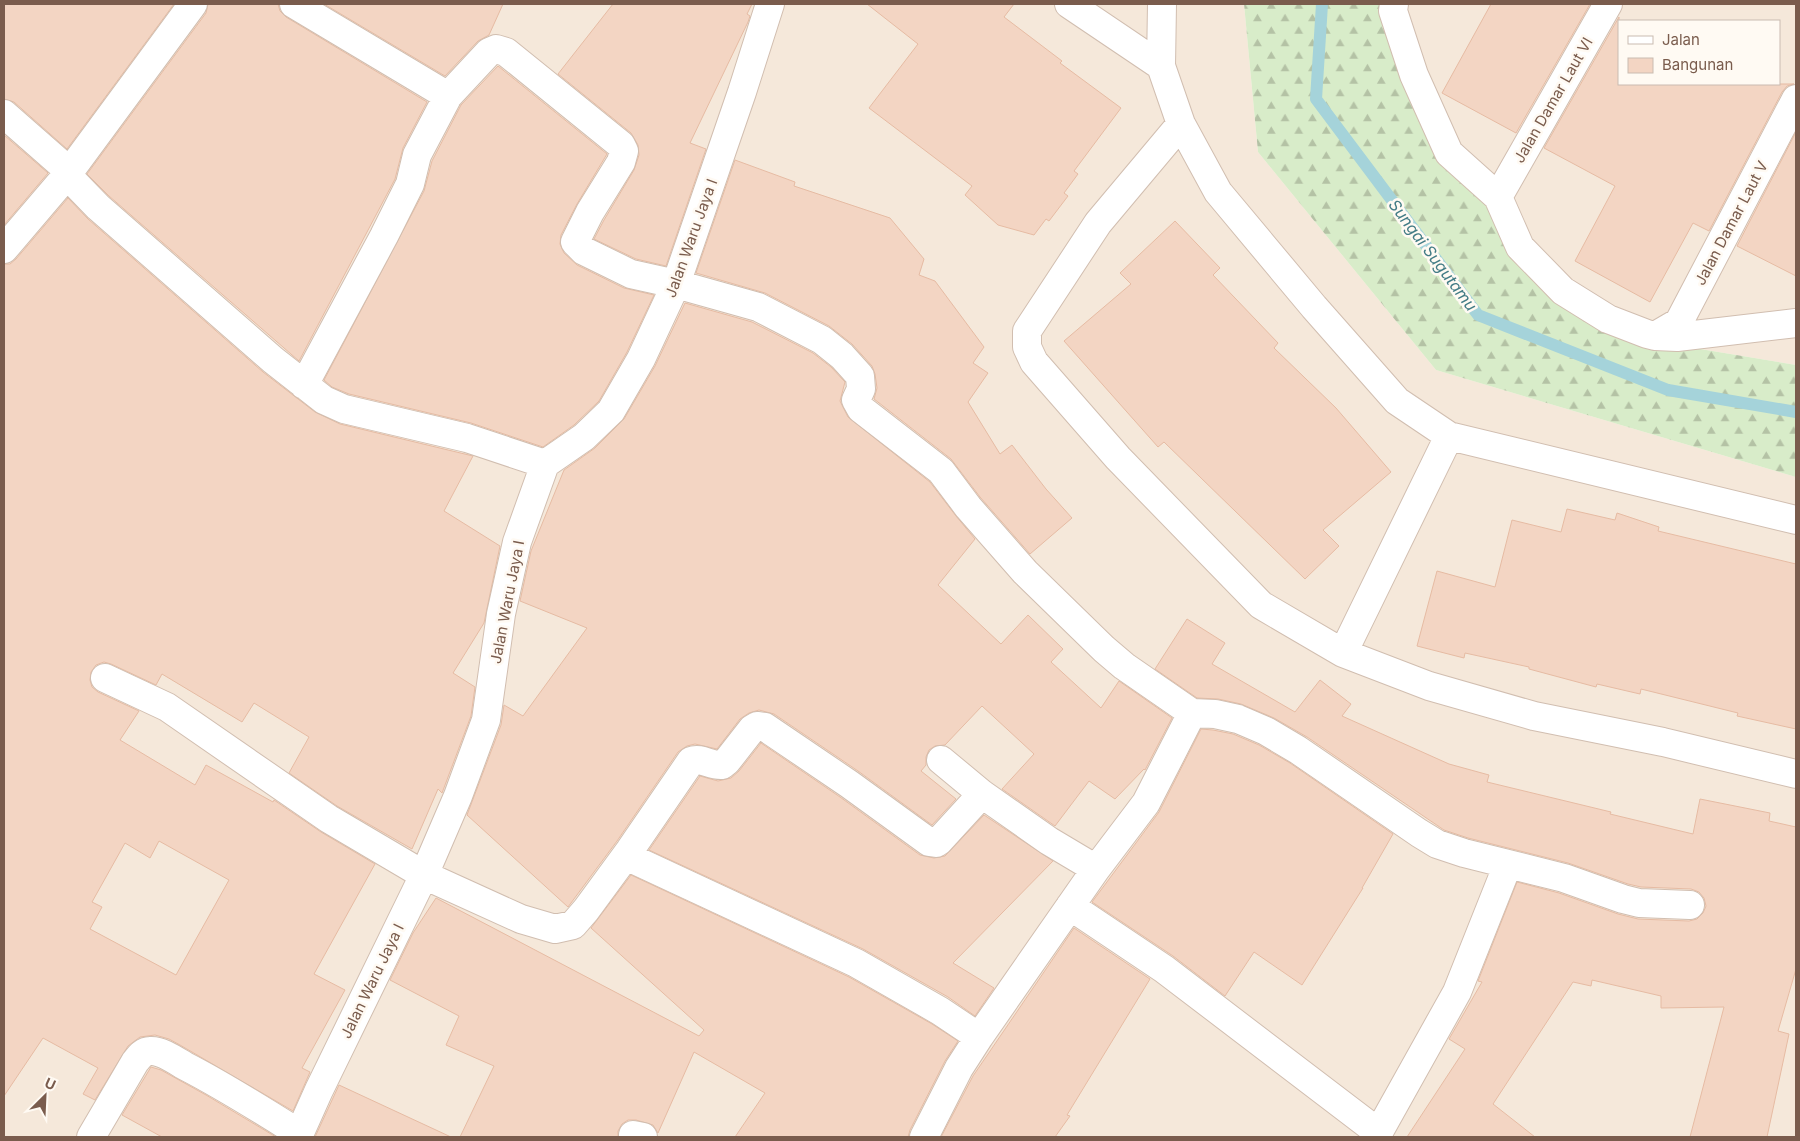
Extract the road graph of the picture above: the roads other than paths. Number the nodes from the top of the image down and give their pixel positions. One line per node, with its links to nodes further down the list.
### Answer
1 (193, 4): 14 (street)
2 (294, 4): 8 (street)
3 (770, 4): 17 (street, Jalan Waru Jaya I)
4 (1069, 4): 9 (street)
5 (1162, 4): 9 (street)
6 (1394, 4): 15 (street)
7 (1608, 4): 15 (street, Jalan Damar Laut VI)
8 (323, 12): 10 (street)
9 (1161, 66): 13 (street)
10 (448, 96): 17 (street); 20 (street)
11 (1796, 100): 19 (street, Jalan Damar Laut V)
12 (4, 114): 14 (street)
13 (1181, 124): 21 (street); 24 (street)
14 (67, 175): 16 (street); 20 (street)
15 (1498, 197): 19 (street)
16 (4, 249)
17 (676, 284): 22 (street, Jalan Waru Jaya I); 26 (street)
18 (1796, 323): 19 (street)
19 (1655, 336)
20 (304, 385): 22 (street)
21 (1449, 436): 23 (street); 24 (street)
22 (545, 464): 33 (street, Jalan Waru Jaya I)
23 (1796, 520)
24 (1343, 653): 28 (street)
25 (105, 678): 33 (street)
26 (1192, 712): 31 (street); 32 (street)
27 (942, 760): 29 (street)
28 (1796, 774)
29 (982, 794): 30 (street); 32 (street)
30 (626, 856): 33 (street); 36 (street)
31 (1508, 864): 34 (street); 37 (street)
32 (1096, 869): 35 (street)
33 (424, 874): 38 (street, Jalan Waru Jaya I)
34 (1690, 905)
35 (1070, 906): 36 (street); 37 (street)
36 (979, 1036): 40 (street)
37 (1378, 1135)
38 (299, 1136): 39 (street)
39 (91, 1137)
40 (924, 1137)

